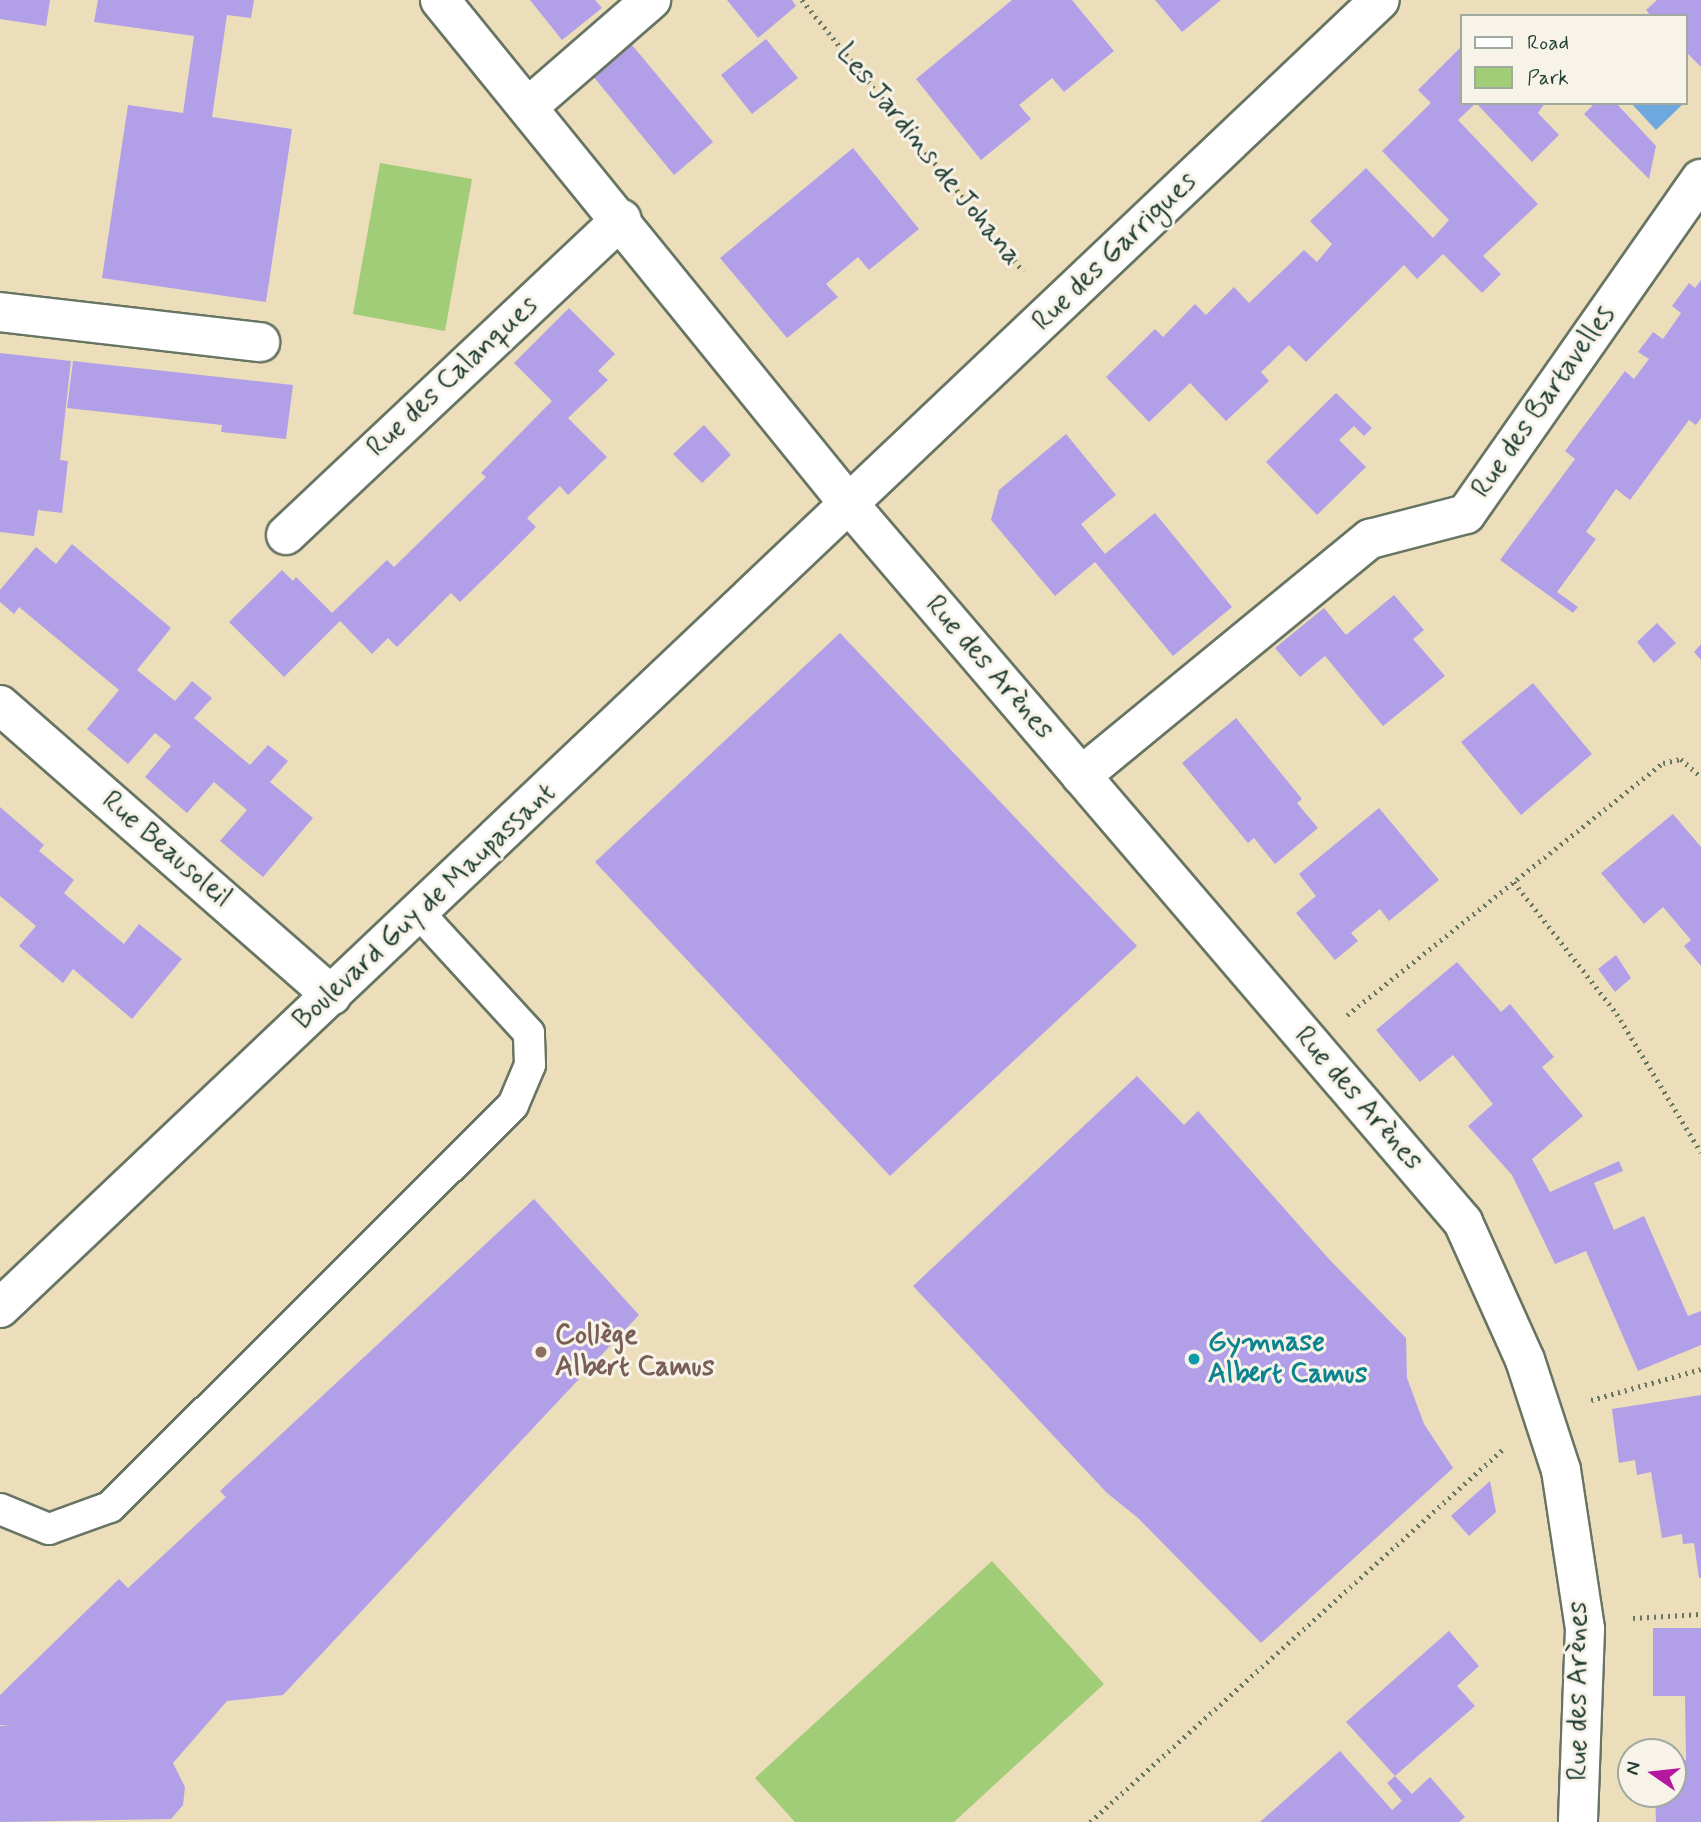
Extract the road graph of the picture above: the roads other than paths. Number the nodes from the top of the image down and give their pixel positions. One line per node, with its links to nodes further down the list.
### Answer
1 (440, 0): 4 (street)
2 (651, 0): 4 (street)
3 (1380, 0): 9 (street, Rue des Garrigues)
4 (529, 106): 6 (street)
5 (1701, 179): 12 (street, Rue des Bartavelles)
6 (621, 219): 9 (street); 10 (street, Rue des Calanques)
7 (0, 312): 8 (street)
8 (260, 342)
9 (849, 505): 12 (street, Rue des Arènes); 13 (street, Boulevard Guy de Maupassant)
10 (286, 535)
11 (0, 705): 14 (street, Rue Beausoleil)
12 (1081, 776): 17 (street, Rue des Arènes)
13 (419, 913): 14 (street, Boulevard Guy de Maupassant); 16 (lane)
14 (332, 996): 15 (street, Boulevard Guy de Maupassant)
15 (0, 1308)
16 (0, 1509)
17 (1578, 1822)

